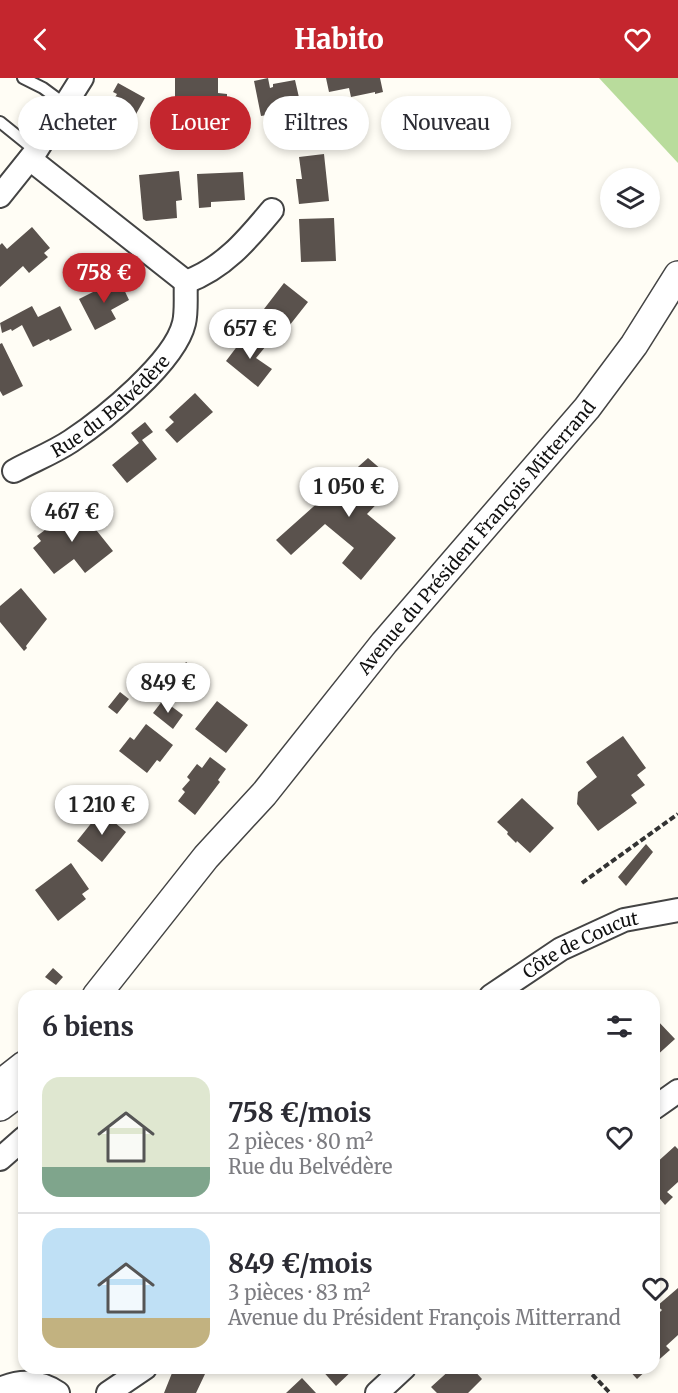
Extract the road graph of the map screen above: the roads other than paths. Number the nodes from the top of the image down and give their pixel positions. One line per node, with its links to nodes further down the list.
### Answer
1 (23, 78): 3 (lane)
2 (82, 78): 4 (street)
3 (54, 96)
4 (71, 96)
5 (0, 122): 7 (lane)
6 (36, 150): 7 (street)
7 (33, 155): 8 (street); 11 (street)
8 (0, 196)
9 (272, 210): 11 (street)
10 (678, 275): 13 (street, Avenue du Président François Mitterrand)
11 (186, 282): 12 (street, Rue du Belvédère)
12 (14, 471)
13 (264, 794): 15 (street, Avenue du Président François Mitterrand); 16 (street, Avenue du Président François Mitterrand)
14 (678, 910): 17 (street, Côte de Coucut)
15 (101, 990)
16 (122, 990)
17 (500, 990)
18 (18, 1070): 19 (street)
19 (0, 1084)
20 (678, 1092): 22 (street)
21 (18, 1094): 23 (street)
22 (660, 1104)
23 (0, 1107)
24 (18, 1143): 25 (street)
25 (0, 1159)
26 (136, 1374): 30 (street)
27 (398, 1374): 31 (street)
28 (0, 1389): 29 (street)
29 (58, 1393)
30 (108, 1393)
31 (377, 1393)

